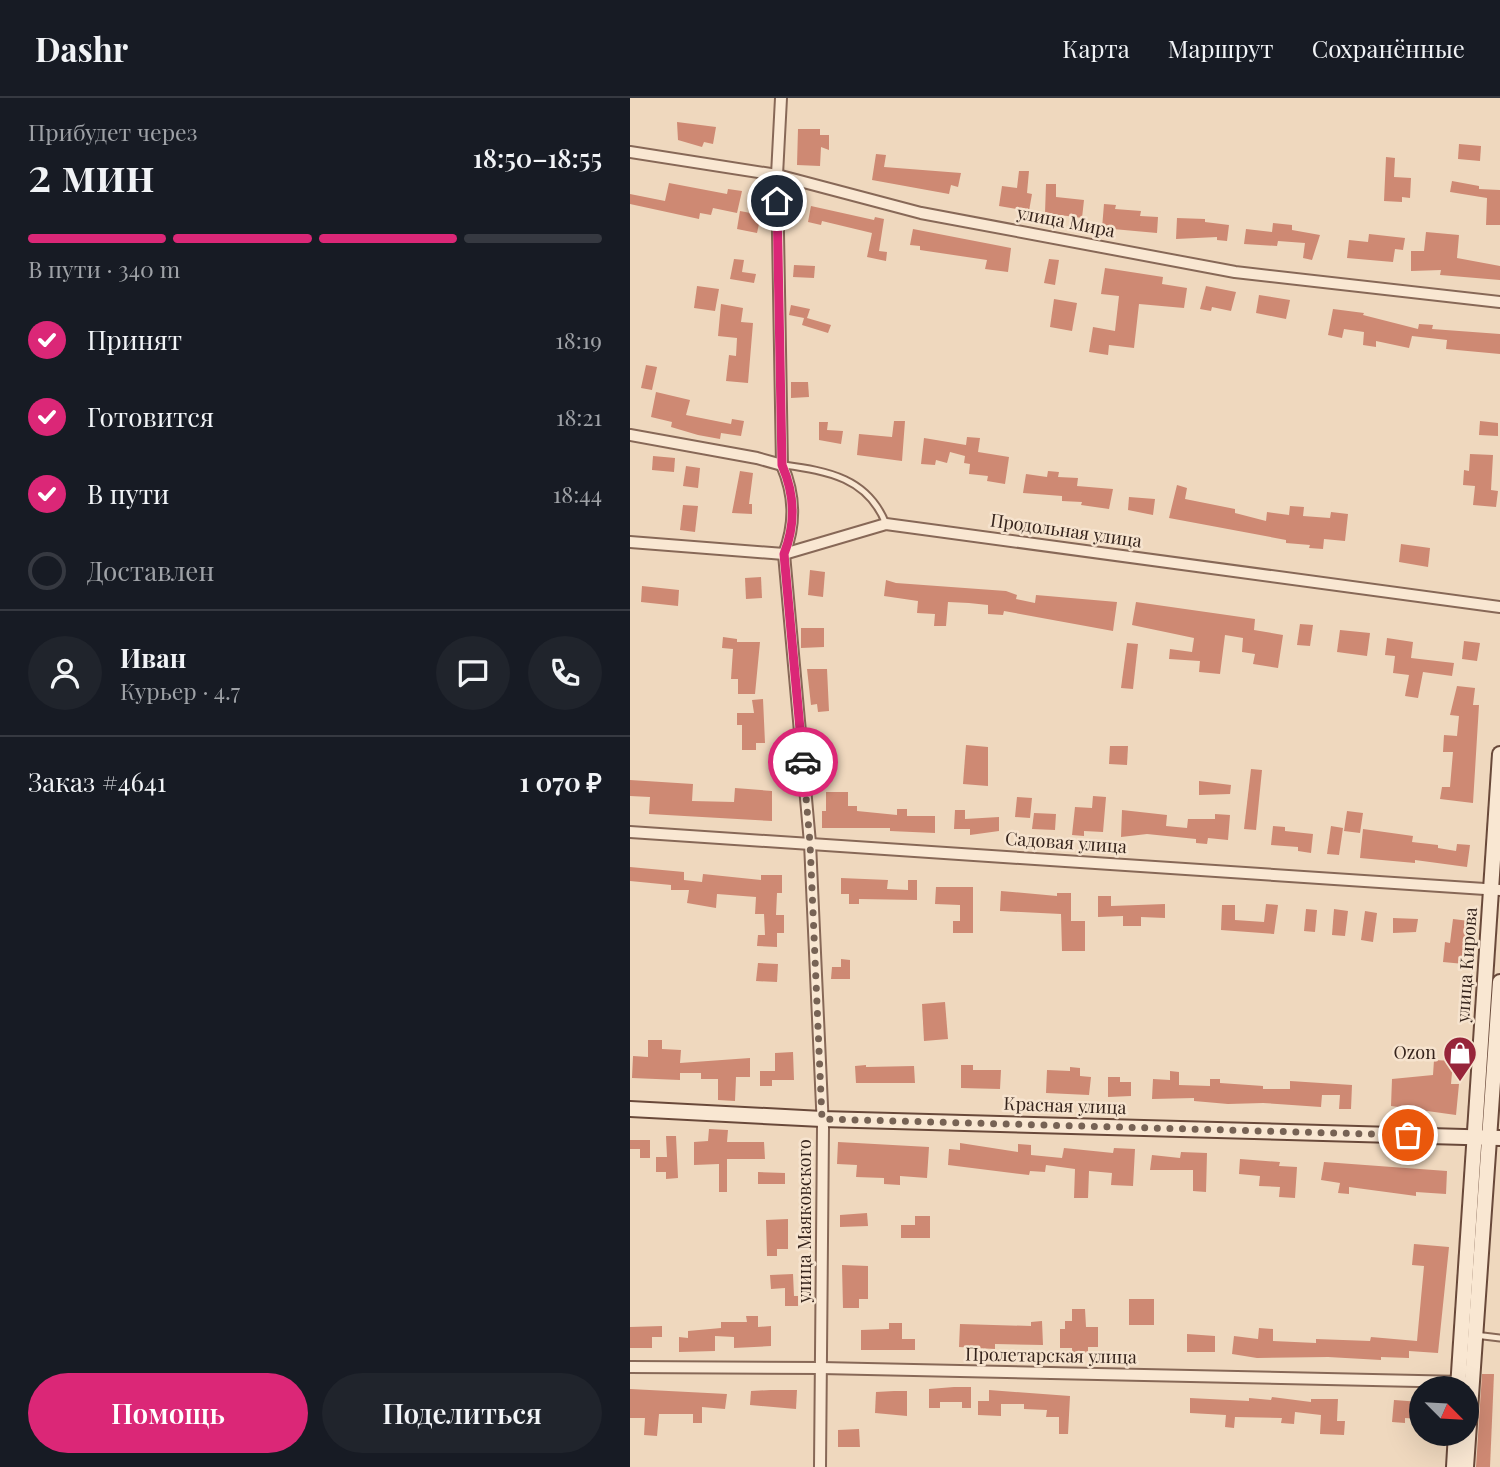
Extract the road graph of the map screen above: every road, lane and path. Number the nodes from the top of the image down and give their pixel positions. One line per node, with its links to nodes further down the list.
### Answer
1 (781, 98): 3 (street, улица Маяковского)
2 (630, 152): 3 (street, улица Мира)
3 (777, 175): 4 (street, улица Мира); 6 (street, улица Маяковского)
4 (1500, 302)
5 (630, 435): 6 (street)
6 (782, 465): 7 (lane); 9 (street, улица Маяковского)
7 (886, 524): 9 (street, Продольная улица); 10 (street, Продольная улица)
8 (630, 542): 9 (street, Продольная улица)
9 (784, 554): 13 (street, улица Маяковского)
10 (1500, 607)
11 (1500, 754): 14 (street, улица Кирова)
12 (630, 832): 13 (street, Садовая улица)
13 (810, 843): 14 (street, Садовая улица); 17 (street, улица Маяковского)
14 (1496, 890): 18 (street, улица Кирова)
15 (1500, 982): 19 (street, улица Кирова)
16 (630, 1109): 17 (street, Красная улица)
17 (822, 1119): 18 (street, Красная улица); 23 (street, улица Маяковского)
18 (1473, 1137): 19 (street, Красная улица); 24 (street, улица Кирова)
19 (1494, 1138): 20 (street, улица Кирова)
20 (1475, 1335): 21 (lane); 25 (street, улица Кирова)
21 (1500, 1338)
22 (630, 1367): 23 (street, Пролетарская улица)
23 (821, 1368): 26 (street, Пролетарская улица); 29 (street, улица Маяковского)
24 (1462, 1376)
25 (1464, 1376)
26 (1409, 1383)
27 (1455, 1446): 30 (street)
28 (1465, 1446): 31 (street, улица Кирова)
29 (820, 1467)
30 (1454, 1467)
31 (1466, 1467)

